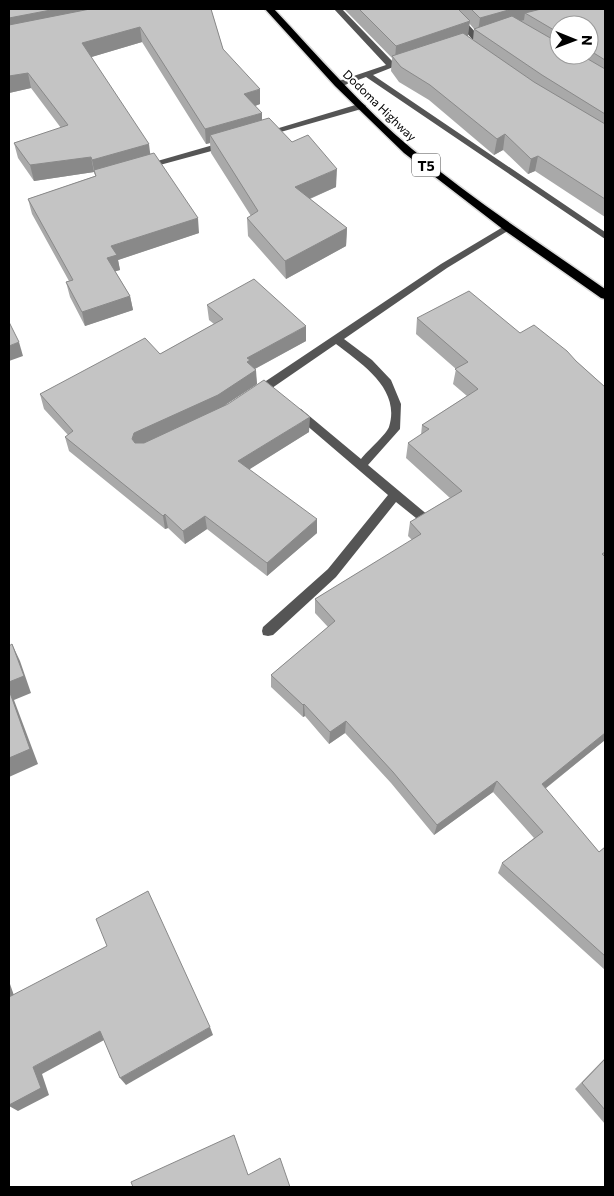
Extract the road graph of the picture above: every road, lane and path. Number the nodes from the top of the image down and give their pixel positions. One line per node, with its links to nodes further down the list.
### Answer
1 (269, 9): 8 (highway, Dodoma Highway / T5)
2 (338, 9): 6 (street)
3 (450, 9): 4 (street)
4 (484, 34)
5 (417, 57): 6 (street)
6 (390, 66): 7 (street)
7 (367, 74): 8 (street); 12 (street)
8 (339, 84): 9 (highway, Dodoma Highway / T5)
9 (362, 106): 10 (street); 11 (highway, Dodoma Highway / T5)
10 (137, 169)
11 (508, 226): 13 (highway, Dodoma Highway / T5); 14 (street)
12 (605, 236)
13 (605, 295)
14 (337, 339): 15 (street); 17 (street)
15 (249, 398)
16 (288, 405): 17 (street)
17 (362, 465): 18 (street)
18 (396, 494): 19 (street); 20 (street)
19 (425, 519)
20 (268, 630)

